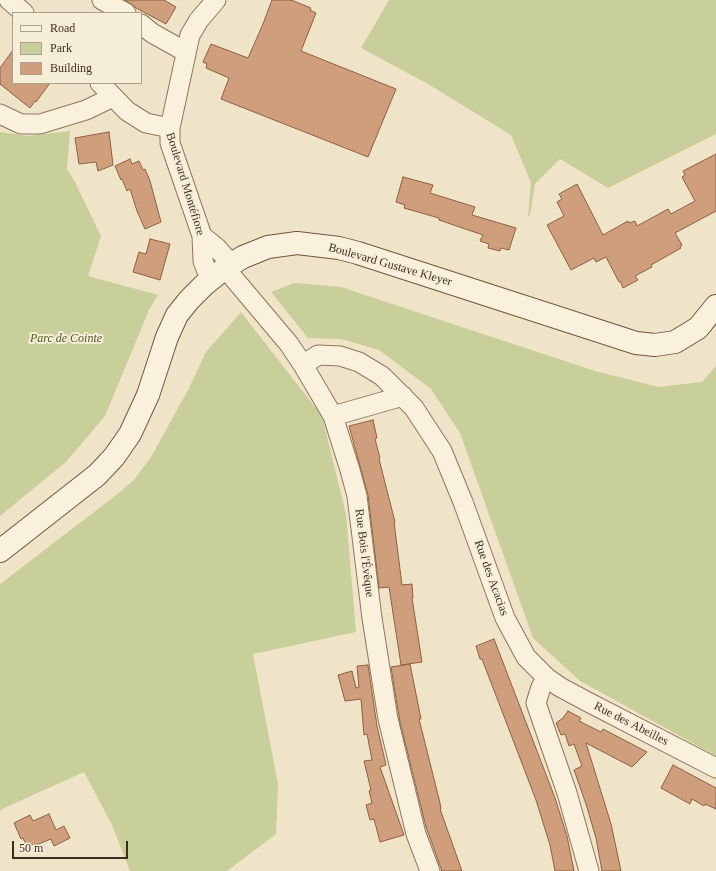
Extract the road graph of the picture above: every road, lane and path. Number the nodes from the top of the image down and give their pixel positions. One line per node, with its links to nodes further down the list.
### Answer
1 (9, 0): 4 (street)
2 (102, 0): 5 (street)
3 (216, 0): 7 (street)
4 (23, 12)
5 (124, 12)
6 (142, 25): 7 (street)
7 (186, 52): 11 (street)
8 (101, 84): 9 (street, Boulevard Montéfiore)
9 (113, 97): 10 (street); 11 (street, Boulevard Montéfiore)
10 (0, 114)
11 (170, 128): 12 (street, Boulevard Montéfiore)
12 (202, 236): 13 (street, Rue Bois l'Évêque); 13 (street, Boulevard Montéfiore)
13 (222, 270): 14 (street, Boulevard Gustave Kleyer); 15 (street, Rue Bois l'Évêque); 18 (street, Boulevard Gustave Kleyer)
14 (716, 306)
15 (303, 365): 16 (street, Rue des Acacias); 17 (street, Rue Bois l'Évêque)
16 (403, 396): 17 (street); 19 (street, Rue des Acacias)
17 (333, 416): 21 (street, Rue Bois l'Évêque)
18 (0, 551)
19 (547, 678): 20 (street, Rue des Abeilles); 22 (street)
20 (716, 768)
21 (430, 871)
22 (589, 871)

